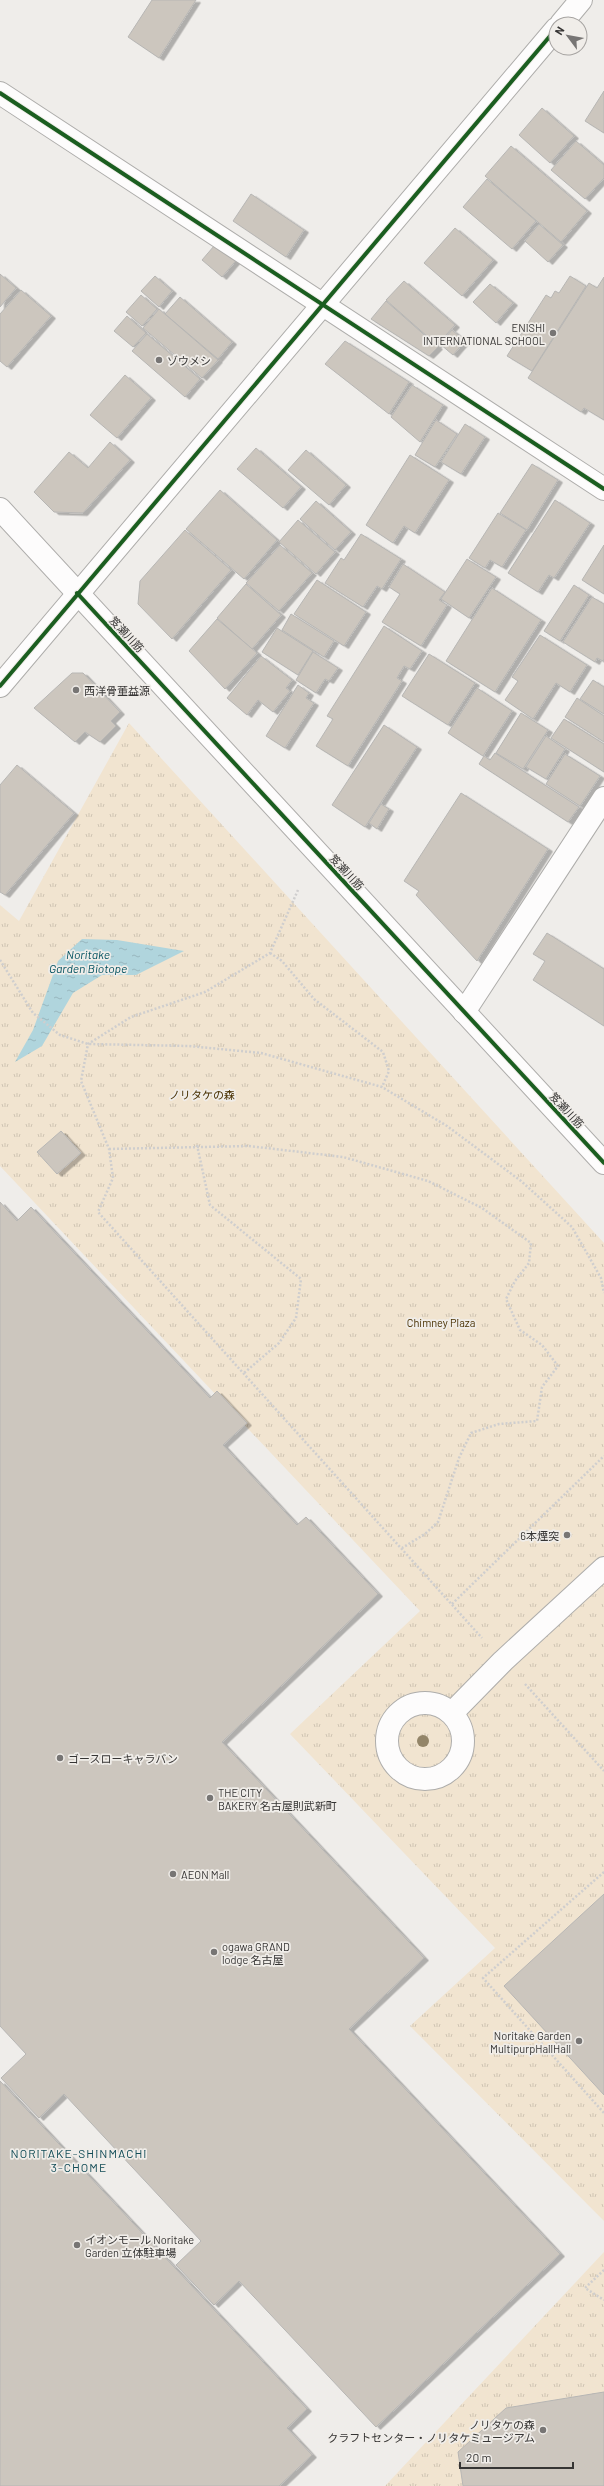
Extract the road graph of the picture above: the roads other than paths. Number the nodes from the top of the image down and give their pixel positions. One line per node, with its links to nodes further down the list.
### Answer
1 (581, 0): 2 (street)
2 (567, 16)
3 (548, 38): 5 (street)
4 (0, 93): 5 (street)
5 (323, 303): 6 (street); 8 (street)
6 (604, 489)
7 (0, 509): 8 (street, 笈瀬川筋)
8 (77, 593): 9 (street); 11 (street, 笈瀬川筋)
9 (0, 686)
10 (604, 798): 11 (street)
11 (464, 1012): 12 (street, 笈瀬川筋)
12 (604, 1163)
13 (604, 1568): 14 (street)
14 (452, 1713)

